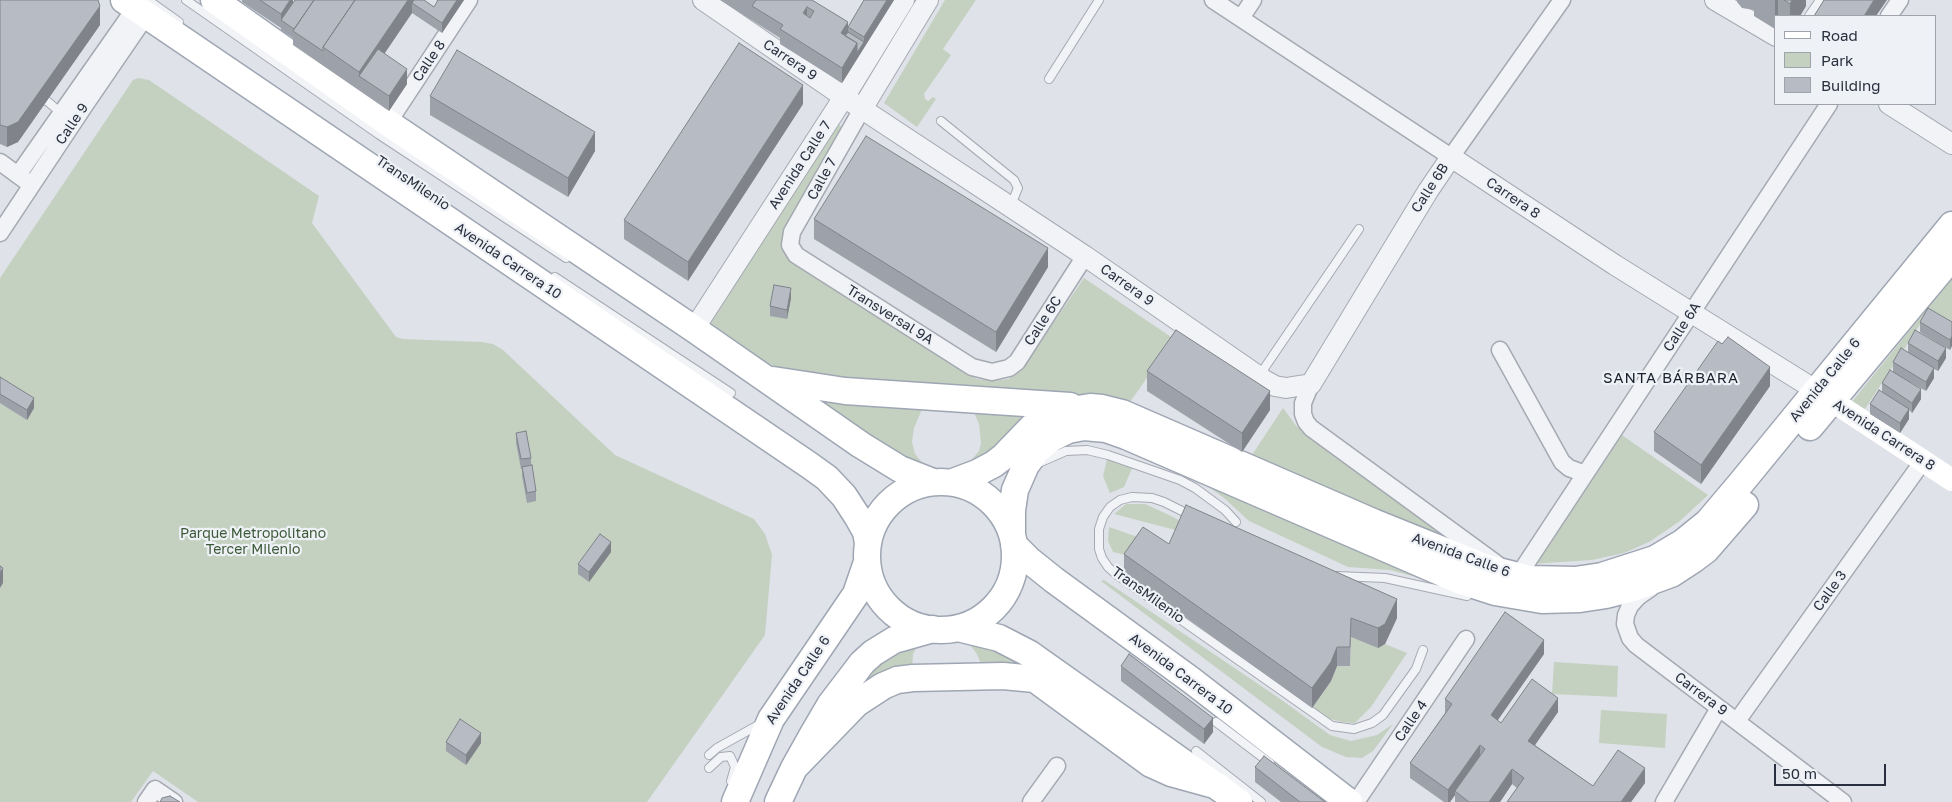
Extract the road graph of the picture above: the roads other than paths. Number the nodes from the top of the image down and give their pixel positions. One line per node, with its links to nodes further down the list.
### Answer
1 (186, 0): 41 (lane, TransMilenio)
2 (214, 0): 28 (main road)
3 (470, 0): 28 (street, Calle 8)
4 (703, 0): 21 (street, Carrera 9)
5 (904, 0): 21 (street, Avenida Calle 7)
6 (928, 0): 25 (street)
7 (1099, 0): 20 (lane)
8 (1213, 0): 17 (street, Carrera 8)
9 (1253, 0): 17 (street)
10 (1562, 0): 30 (street, Calle 6B)
11 (1715, 0): 19 (street)
12 (1820, 0): 15 (lane)
13 (1900, 0): 16 (street)
14 (138, 6): 18 (lane); 26 (street, Calle 9); 33 (street, Calle 9); 61 (main road, Avenida Carrera 10)
15 (1810, 15)
16 (1890, 15)
17 (1241, 18): 30 (street, Carrera 8)
18 (187, 27)
19 (1774, 35)
20 (1049, 79)
21 (846, 94): 25 (street, Carrera 9); 44 (street, Avenida Calle 7)
22 (30, 101): 26 (lane)
23 (1828, 105): 43 (street, Calle 6A)
24 (1890, 105): 29 (street)
25 (862, 109): 34 (street, Carrera 9); 38 (street, Calle 7)
26 (62, 113): 32 (street, Calle 9)
27 (941, 121): 34 (lane)
28 (388, 123): 44 (main road)
29 (1952, 144)
30 (1451, 157): 43 (street, Carrera 8); 49 (street, Calle 6B)
31 (0, 162): 32 (street)
32 (18, 175): 33 (street)
33 (32, 185): 37 (street, Calle 9)
34 (1011, 207): 39 (street, Carrera 9)
35 (1952, 225): 51 (main road, Avenida Calle 6)
36 (1359, 229): 47 (lane)
37 (0, 233)
38 (792, 252): 46 (street, Transversal 9A)
39 (1085, 256): 46 (street, Calle 6C); 47 (street, Carrera 9)
40 (1952, 257): 51 (main road, Avenida Calle 6)
41 (574, 264)
42 (550, 274): 50 (lane)
43 (1691, 313): 51 (street, Carrera 8); 54 (street, Calle 6A)
44 (694, 329): 48 (main road)
45 (1500, 350): 54 (street)
46 (992, 372)
47 (1258, 376): 49 (street, Carrera 9)
48 (762, 378): 52 (main road); 57 (main road)
49 (1311, 384): 63 (street)
50 (731, 393)
51 (1824, 396): 53 (main road, Avenida Carrera 8); 62 (main road, Avenida Calle 6); 63 (main road, Avenida Calle 6)
52 (1090, 407): 57 (main road, Avenida Calle 6); 63 (main road, Avenida Calle 6)
53 (1924, 461): 55 (main road, Avenida Carrera 8); 71 (street, Calle 3)
54 (1585, 474): 63 (street, Calle 6A)
55 (1951, 476)
56 (1018, 480): 59 (lane); 60 (main road, Avenida Calle 6); 65 (main road, Avenida Calle 6)
57 (943, 482): 60 (main road); 61 (main road)
58 (1197, 518): 68 (lane, TransMilenio)
59 (1236, 522)
60 (1013, 540): 66 (main road); 87 (main road, Avenida Carrera 10)
61 (868, 552): 66 (main road); 70 (main road, Avenida Calle 6)
62 (1671, 574): 65 (main road, Avenida Calle 6); 69 (street, Carrera 9)
63 (1514, 575)
64 (1330, 576): 65 (lane)
65 (1542, 600)
66 (946, 629): 77 (main road); 79 (main road)
67 (1466, 639): 88 (street, Calle 4)
68 (1423, 650)
69 (1720, 708): 71 (street, Carrera 9); 89 (street)
70 (771, 719): 74 (lane); 80 (main road, Avenida Calle 6)
71 (1736, 721): 90 (street, Carrera 9)
72 (1216, 722): 78 (lane)
73 (1196, 751): 86 (lane)
74 (709, 755)
75 (1057, 766): 84 (street)
76 (709, 768): 80 (lane)
77 (794, 768): 79 (main road); 83 (main road)
78 (1276, 768)
79 (1218, 786): 85 (main road)
80 (732, 794)
81 (150, 796): 82 (street)
82 (174, 802)
83 (778, 802)
84 (1031, 802)
85 (1239, 802)
86 (1261, 802)
87 (1349, 802)
88 (1356, 802)
89 (1664, 802)
90 (1842, 802)

